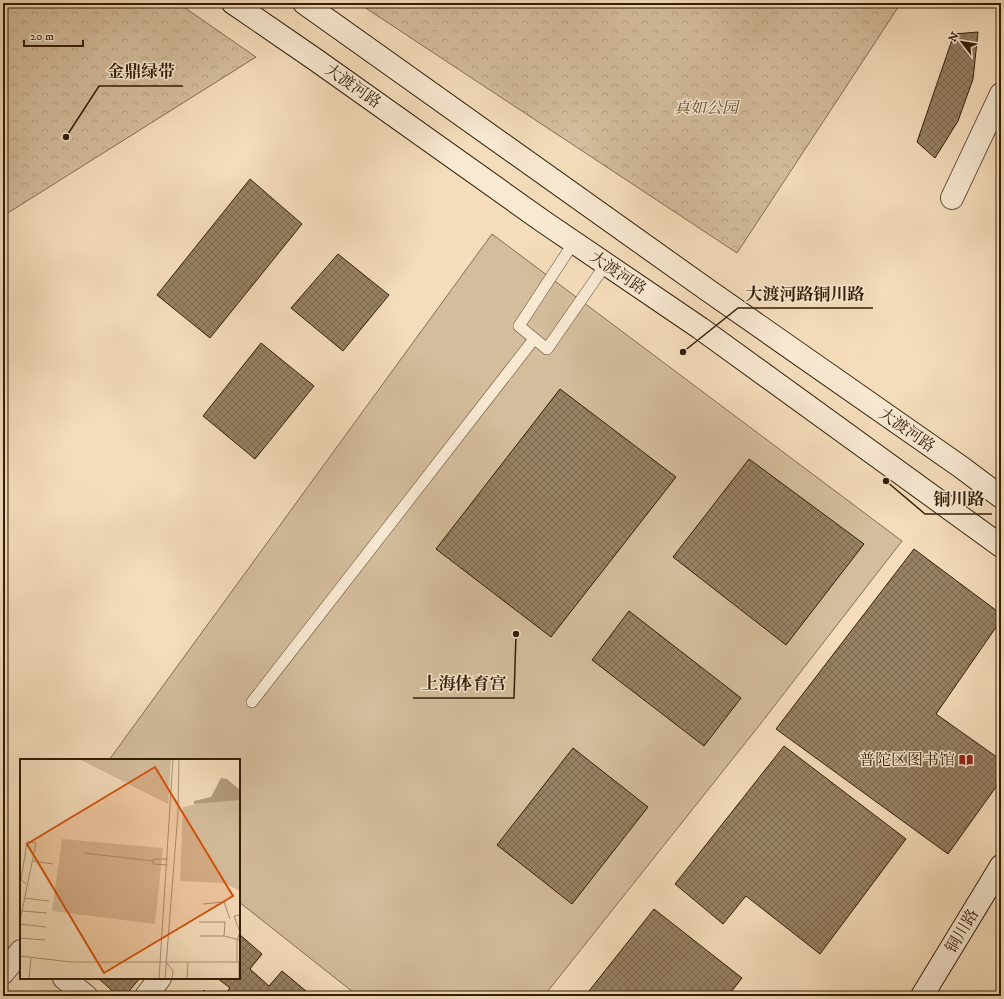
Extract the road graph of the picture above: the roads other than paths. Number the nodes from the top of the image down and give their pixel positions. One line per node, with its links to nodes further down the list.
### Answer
1 (233, 3): 5 (main road, 大渡河路)
2 (304, 3): 8 (main road, 大渡河路)
3 (1001, 94): 4 (main road)
4 (952, 198)
5 (574, 242): 6 (main road, 大渡河路); 7 (lane)
6 (606, 264): 7 (lane); 9 (main road, 大渡河路)
7 (534, 338): 10 (lane)
8 (1001, 497)
9 (1001, 546)
10 (252, 702)
11 (1001, 866): 18 (main road, 铜川路)
12 (20, 952): 13 (main road)
13 (3, 972)
14 (65, 979): 16 (main road)
15 (159, 979): 17 (main road)
16 (86, 996)
17 (146, 996)
18 (922, 996)

